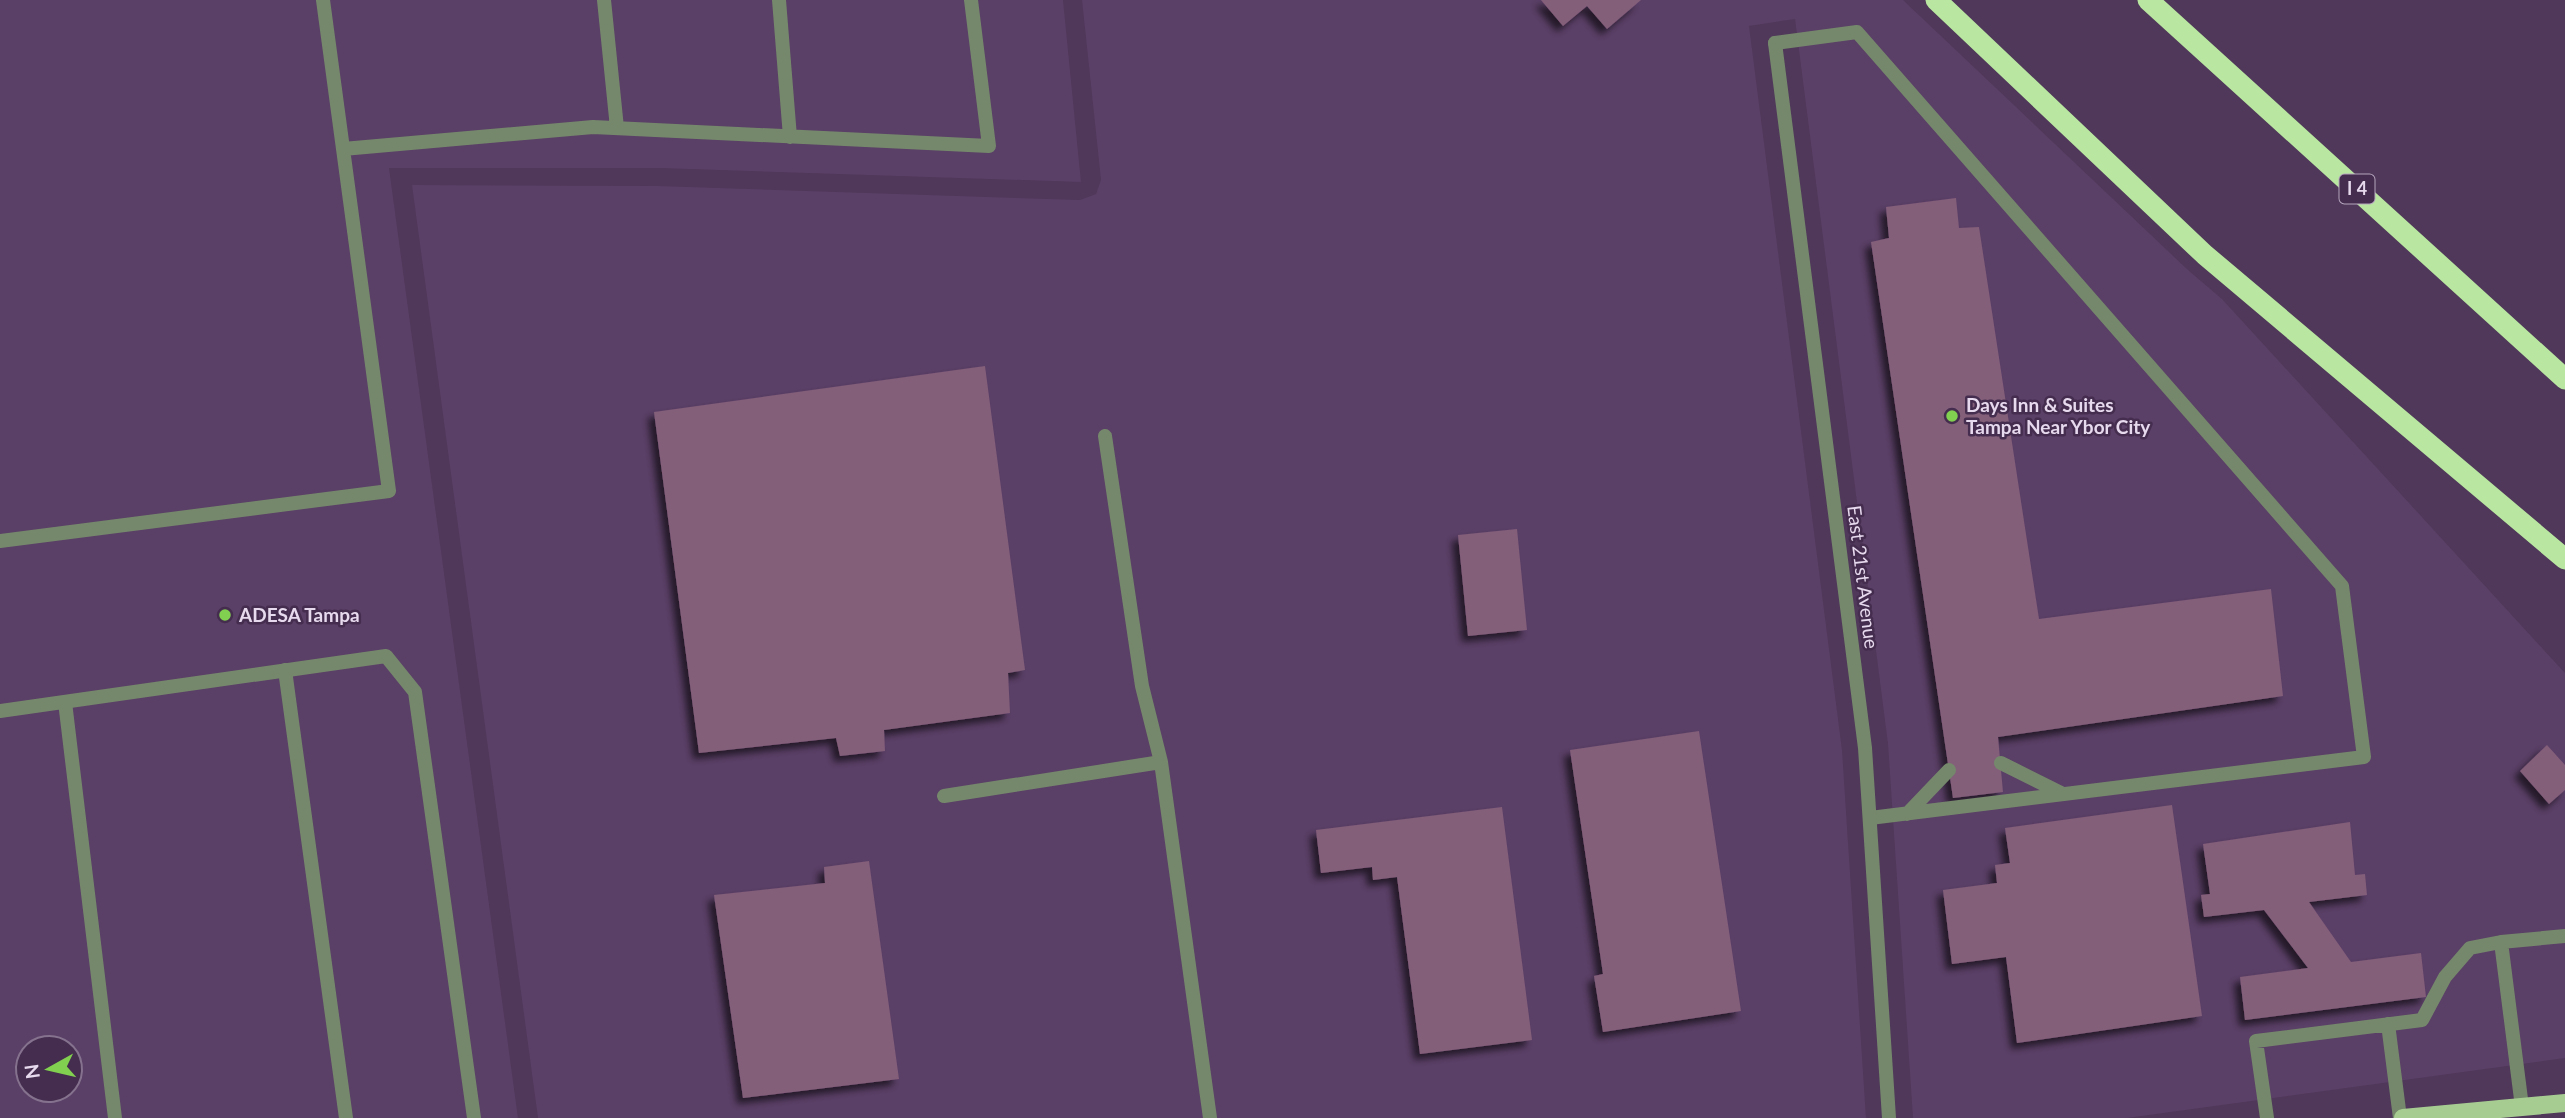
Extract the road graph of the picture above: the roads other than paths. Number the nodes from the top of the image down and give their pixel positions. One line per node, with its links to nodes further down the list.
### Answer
1 (323, 0): 9 (street)
2 (604, 0): 7 (street)
3 (779, 0): 8 (street)
4 (971, 0): 8 (street)
5 (1936, 0): 13 (highway)
6 (2148, 0): 10 (highway, I 4)
7 (617, 128): 8 (street); 9 (street)
8 (790, 137)
9 (344, 149): 12 (street)
10 (2565, 379)
11 (1105, 436): 17 (street)
12 (0, 541)
13 (2565, 559)
14 (285, 670): 15 (street); 30 (street); 31 (street)
15 (65, 702): 16 (street); 29 (street)
16 (0, 711)
17 (1161, 762): 21 (street); 32 (street)
18 (2001, 763): 20 (street)
19 (1949, 770): 22 (street)
20 (2065, 795): 22 (street); 23 (street, East 21st Avenue)
21 (944, 796)
22 (1907, 814): 23 (street)
23 (1870, 818): 33 (street, East 21st Avenue)
24 (2565, 936): 25 (street)
25 (2501, 942): 26 (street); 28 (street)
26 (2388, 1024): 34 (street); 35 (street)
27 (2565, 1103): 28 (main road)
28 (2522, 1107): 35 (main road)
29 (115, 1118)
30 (346, 1118)
31 (474, 1118)
32 (1210, 1118)
33 (1889, 1118)
34 (2267, 1118)
35 (2402, 1118)

